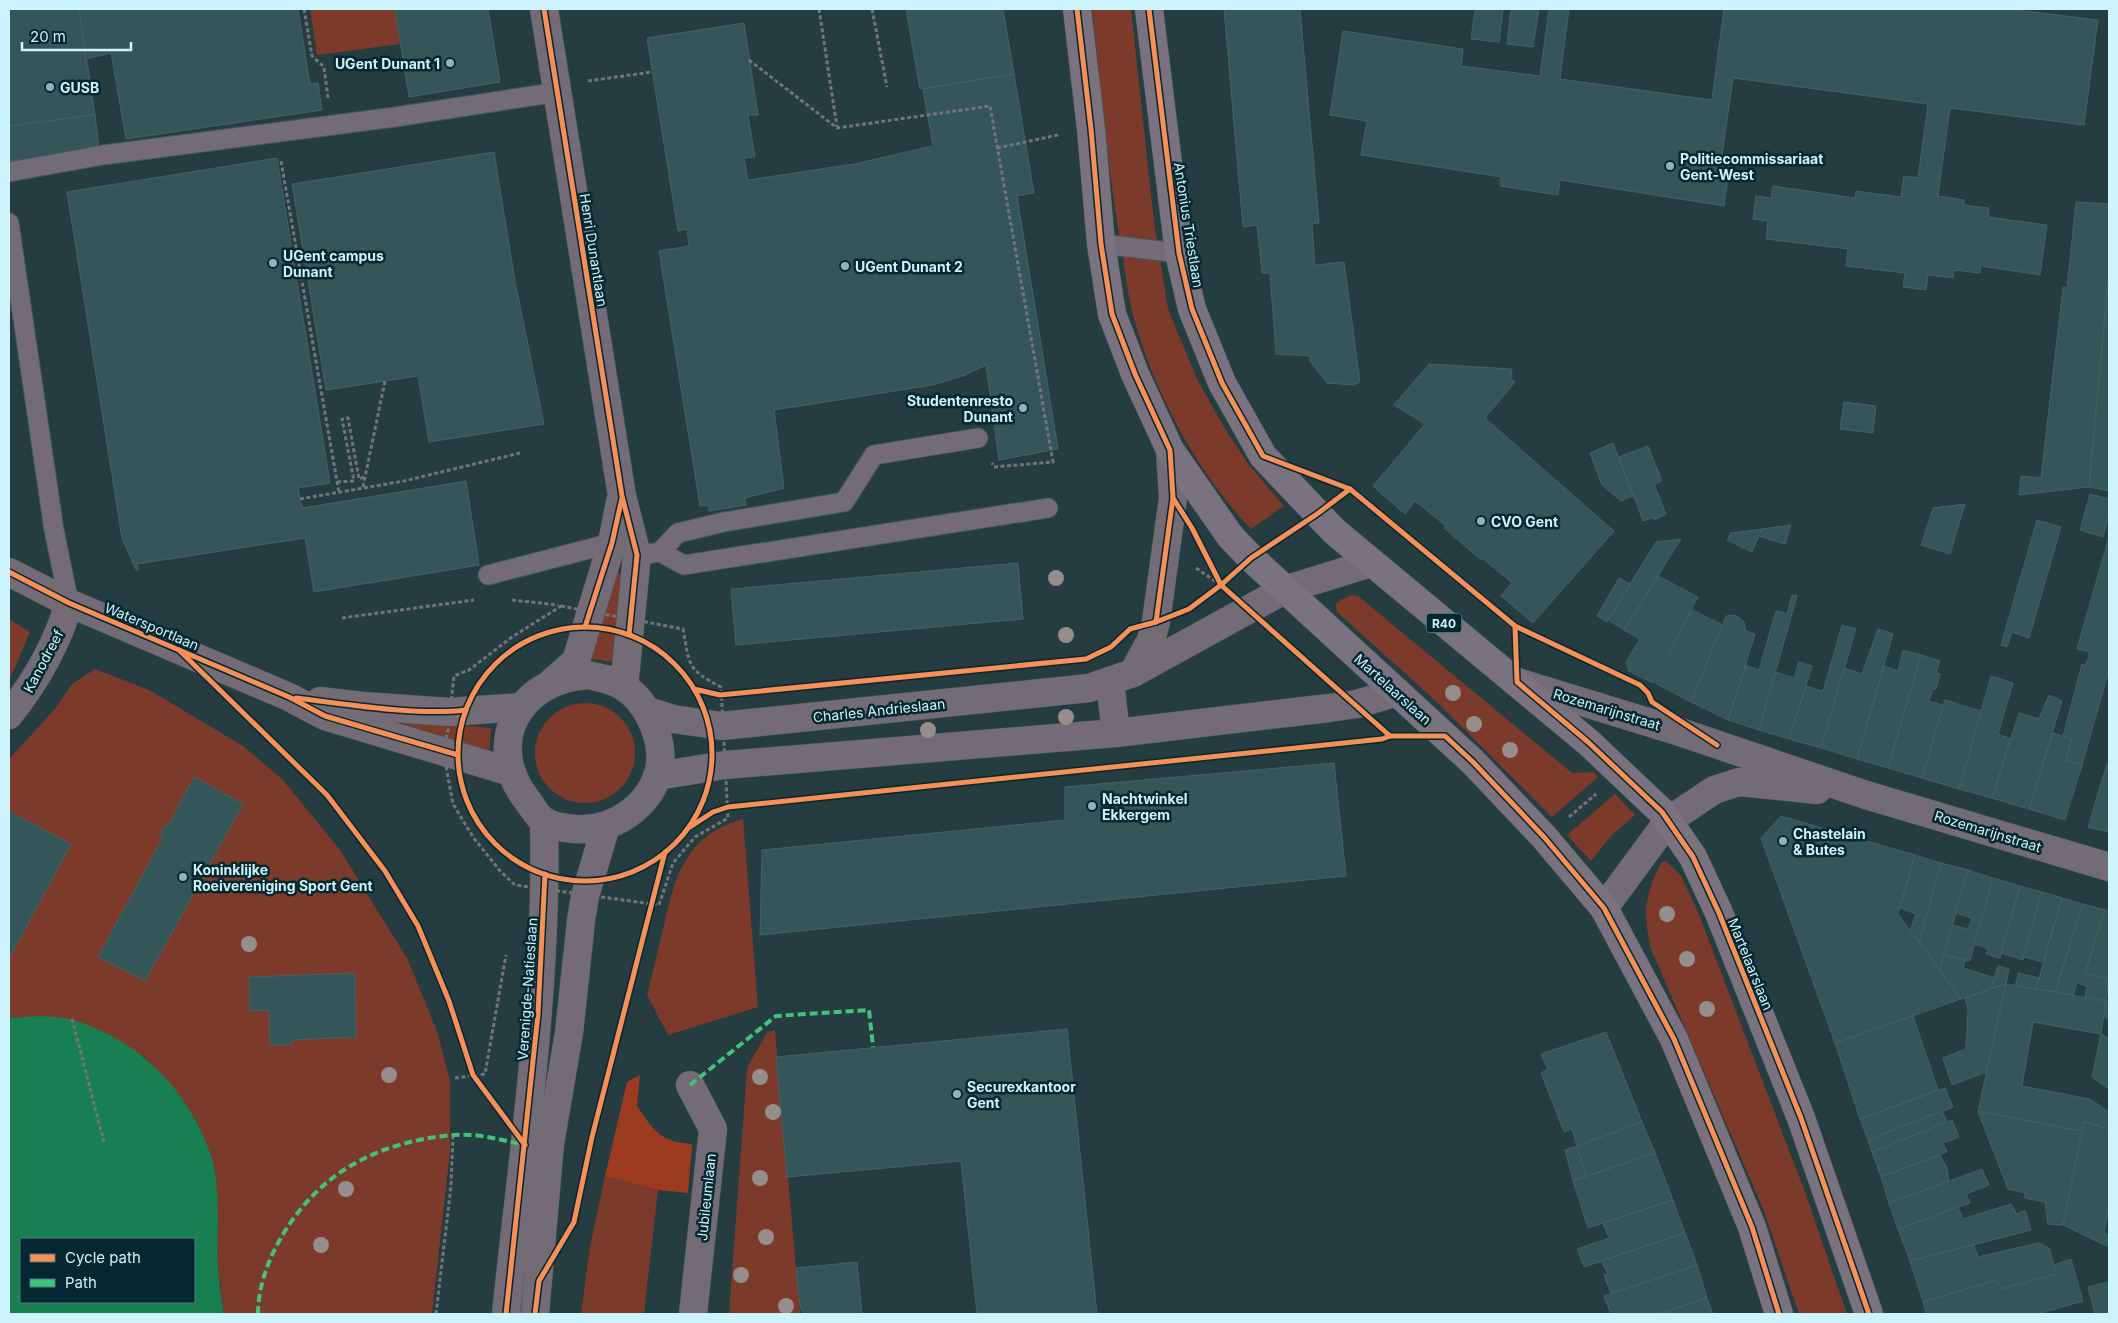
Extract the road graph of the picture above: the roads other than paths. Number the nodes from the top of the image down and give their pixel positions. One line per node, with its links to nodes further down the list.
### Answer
1 (544, 9): 4 (street, Henri Dunantlaan)
2 (1077, 9): 7 (main road)
3 (1149, 9): 8 (main road, Antonius Triestlaan / R40)
4 (557, 89): 5 (lane); 11 (street, Henri Dunantlaan)
5 (9, 172)
6 (9, 223): 19 (lane)
7 (1101, 244): 8 (lane); 10 (main road)
8 (1179, 252): 15 (main road, Antonius Triestlaan / R40)
9 (978, 438): 14 (lane)
10 (1170, 450): 18 (main road); 20 (street)
11 (622, 496): 13 (street, Henri Dunantlaan); 14 (street, Henri Dunantlaan)
12 (1048, 508): 14 (lane)
13 (612, 543): 17 (lane); 21 (street, Henri Dunantlaan)
14 (648, 554): 23 (street, Henri Dunantlaan)
15 (1371, 563): 18 (street, Charles Andrieslaan); 22 (main road, Antonius Triestlaan / R40)
16 (9, 572): 19 (street, Watersportlaan)
17 (488, 575)
18 (1284, 590): 20 (street, Charles Andrieslaan); 24 (main road, Martelaarslaan)
19 (69, 603): 25 (street, Watersportlaan); 28 (street, Kanodreef)
20 (1122, 677): 27 (street, Charles Andrieslaan); 29 (street)
21 (551, 682): 23 (street, Charles Andrieslaan); 26 (street, Charles Andrieslaan)
22 (1517, 682): 32 (street, Rozemarijnstraat); 34 (main road, Martelaarslaan / R40)
23 (624, 687): 27 (street, Charles Andrieslaan)
24 (1397, 692): 29 (street); 37 (main road, Martelaarslaan)
25 (289, 697): 26 (street, Watersportlaan); 30 (street, Watersportlaan)
26 (522, 707): 30 (street, Charles Andrieslaan)
27 (648, 711): 31 (street, Charles Andrieslaan)
28 (9, 715)
29 (1116, 733): 31 (street)
30 (511, 772): 33 (street, Charles Andrieslaan)
31 (657, 776): 35 (street, Charles Andrieslaan)
32 (1866, 795): 34 (street, Rozemarijnstraat); 36 (street, Rozemarijnstraat)
33 (544, 821): 35 (street, Charles Andrieslaan); 39 (street, Verenigde-Natieslaan)
34 (1668, 821): 37 (street, Rozemarijnstraat); 43 (main road, Martelaarslaan / R40)
35 (606, 826): 40 (street)
36 (2109, 867)
37 (1604, 908): 42 (main road, Martelaarslaan)
38 (690, 1085): 41 (street, Jubileumlaan)
39 (506, 1314)
40 (535, 1314)
41 (693, 1314)
42 (1779, 1314)
43 (1869, 1314)

